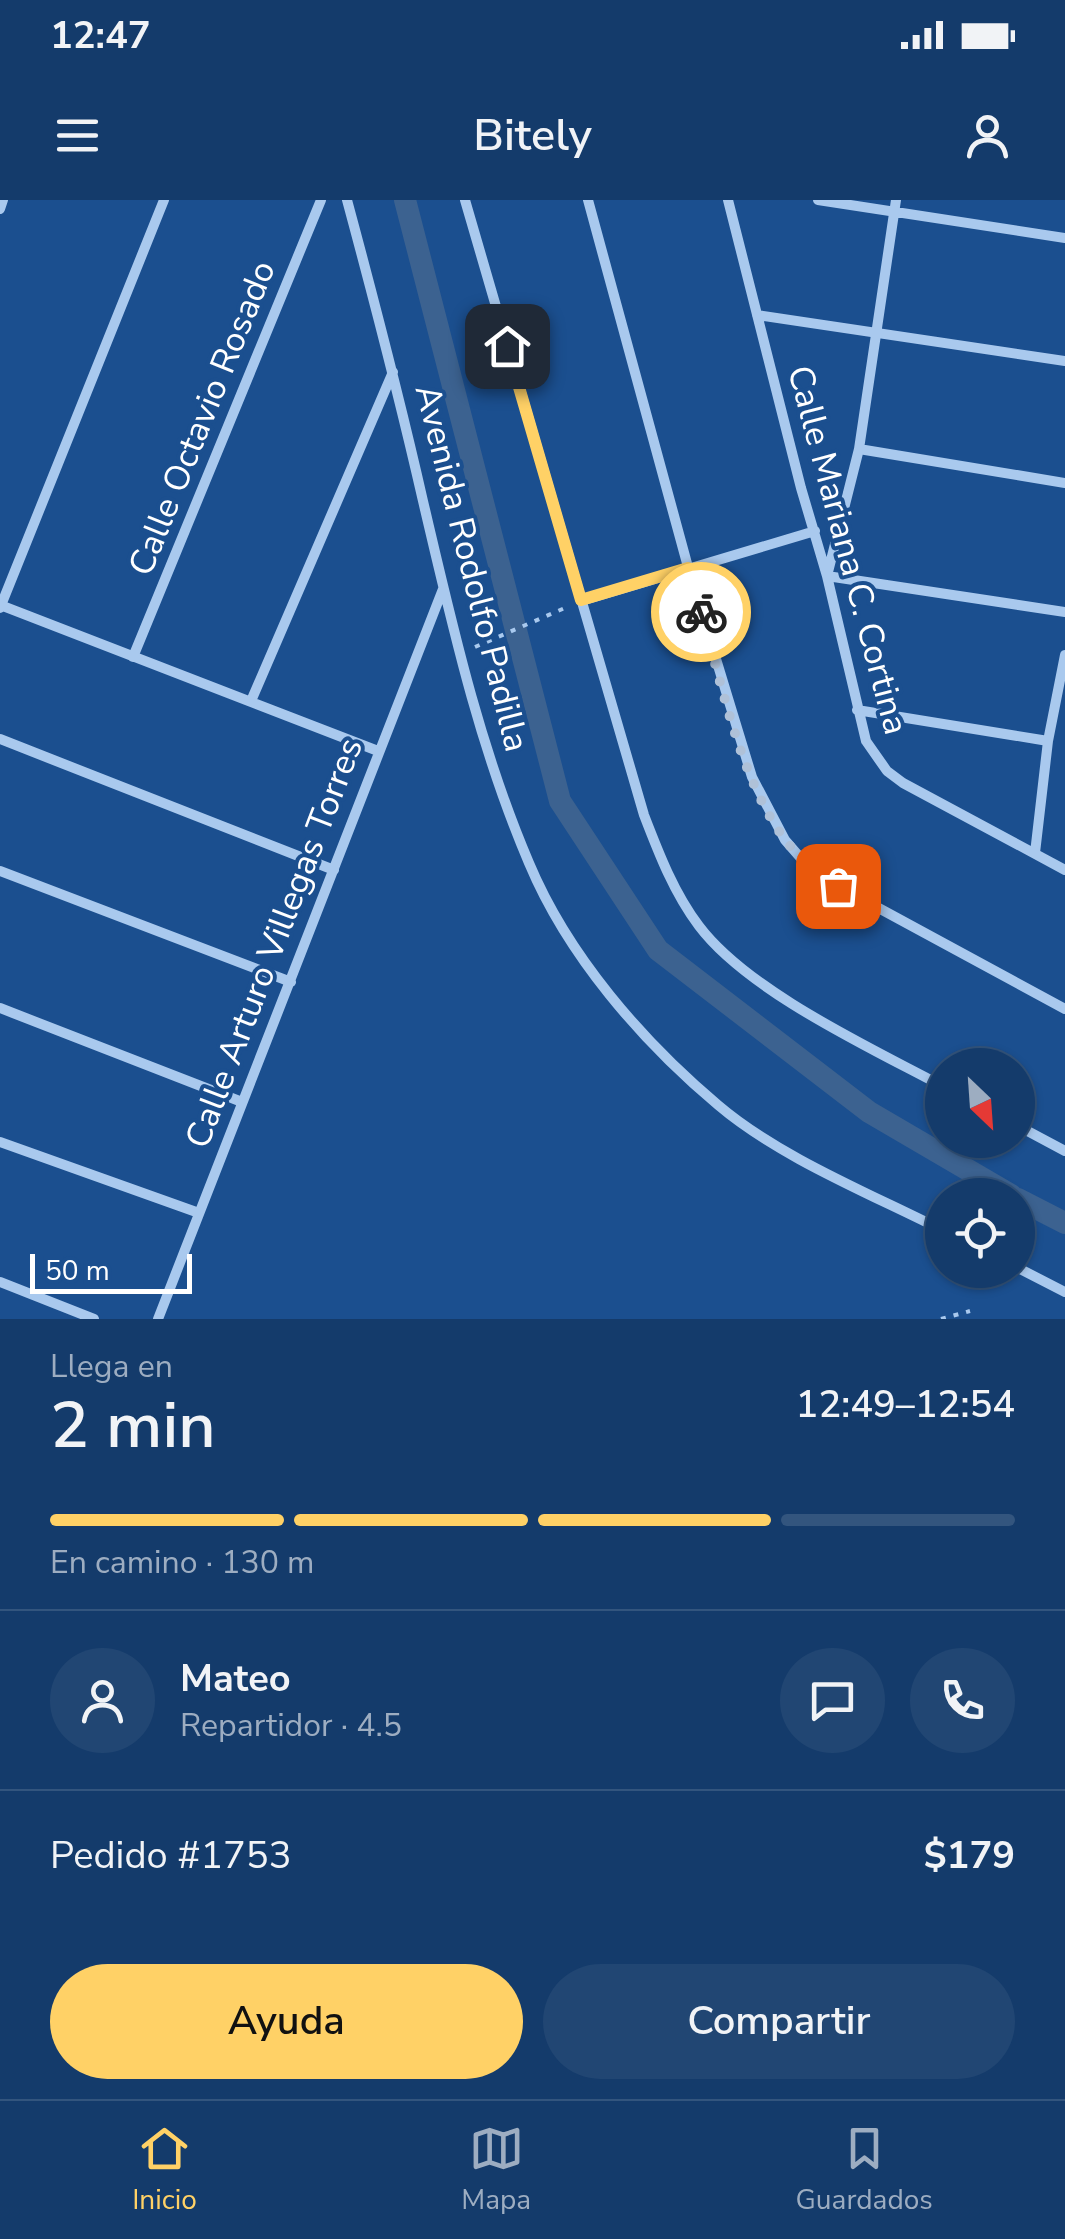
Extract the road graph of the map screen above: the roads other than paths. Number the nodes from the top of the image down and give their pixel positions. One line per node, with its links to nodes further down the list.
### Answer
1 (3, 200): 10 (street)
2 (164, 200): 23 (street)
3 (322, 200): 26 (street, Calle Octavio Rosado)
4 (348, 200): 15 (street, Avenida Rodolfo Padilla)
5 (465, 200): 22 (street)
6 (588, 200): 19 (street)
7 (728, 200): 12 (street, Calle Mariana C. Cortina)
8 (818, 200): 9 (street)
9 (895, 206): 11 (street); 13 (street)
10 (0, 209)
11 (1065, 238)
12 (756, 315): 13 (street); 18 (street, Calle Mariana C. Cortina)
13 (875, 332): 14 (street); 16 (street)
14 (1065, 361)
15 (393, 371): 21 (street, Avenida Rodolfo Padilla); 27 (street)
16 (859, 450): 17 (street); 20 (street)
17 (1065, 483)
18 (815, 531): 19 (street); 20 (street, Calle Mariana C. Cortina)
19 (688, 568): 22 (street); 38 (street)
20 (828, 576): 24 (street); 28 (street, Calle Mariana C. Cortina)
21 (443, 588): 31 (street, Calle Arturo Villegas Torres); 45 (street, Avenida Rodolfo Padilla)
22 (581, 600): 39 (street)
23 (0, 606): 26 (street)
24 (1065, 612)
25 (1065, 655): 30 (street)
26 (134, 657): 27 (street)
27 (250, 701): 31 (street)
28 (857, 710): 30 (street); 32 (street, Calle Mariana C. Cortina)
29 (0, 739): 33 (street)
30 (1048, 742): 32 (street)
31 (378, 751): 33 (street, Calle Arturo Villegas Torres)
32 (1035, 852): 34 (street, Calle Mariana C. Cortina)
33 (334, 870): 36 (street, Calle Arturo Villegas Torres)
34 (1065, 870)
35 (0, 871): 36 (street)
36 (291, 982): 40 (street, Calle Arturo Villegas Torres)
37 (0, 1008): 40 (street)
38 (1065, 1009)
39 (925, 1077)
40 (242, 1102): 44 (street, Calle Arturo Villegas Torres)
41 (1035, 1135): 43 (street)
42 (0, 1142): 44 (street)
43 (1065, 1152)
44 (200, 1213): 50 (street, Calle Arturo Villegas Torres)
45 (925, 1221)
46 (1035, 1277): 48 (street)
47 (0, 1282): 49 (street)
48 (1065, 1292)
49 (94, 1319)
50 (158, 1319)

